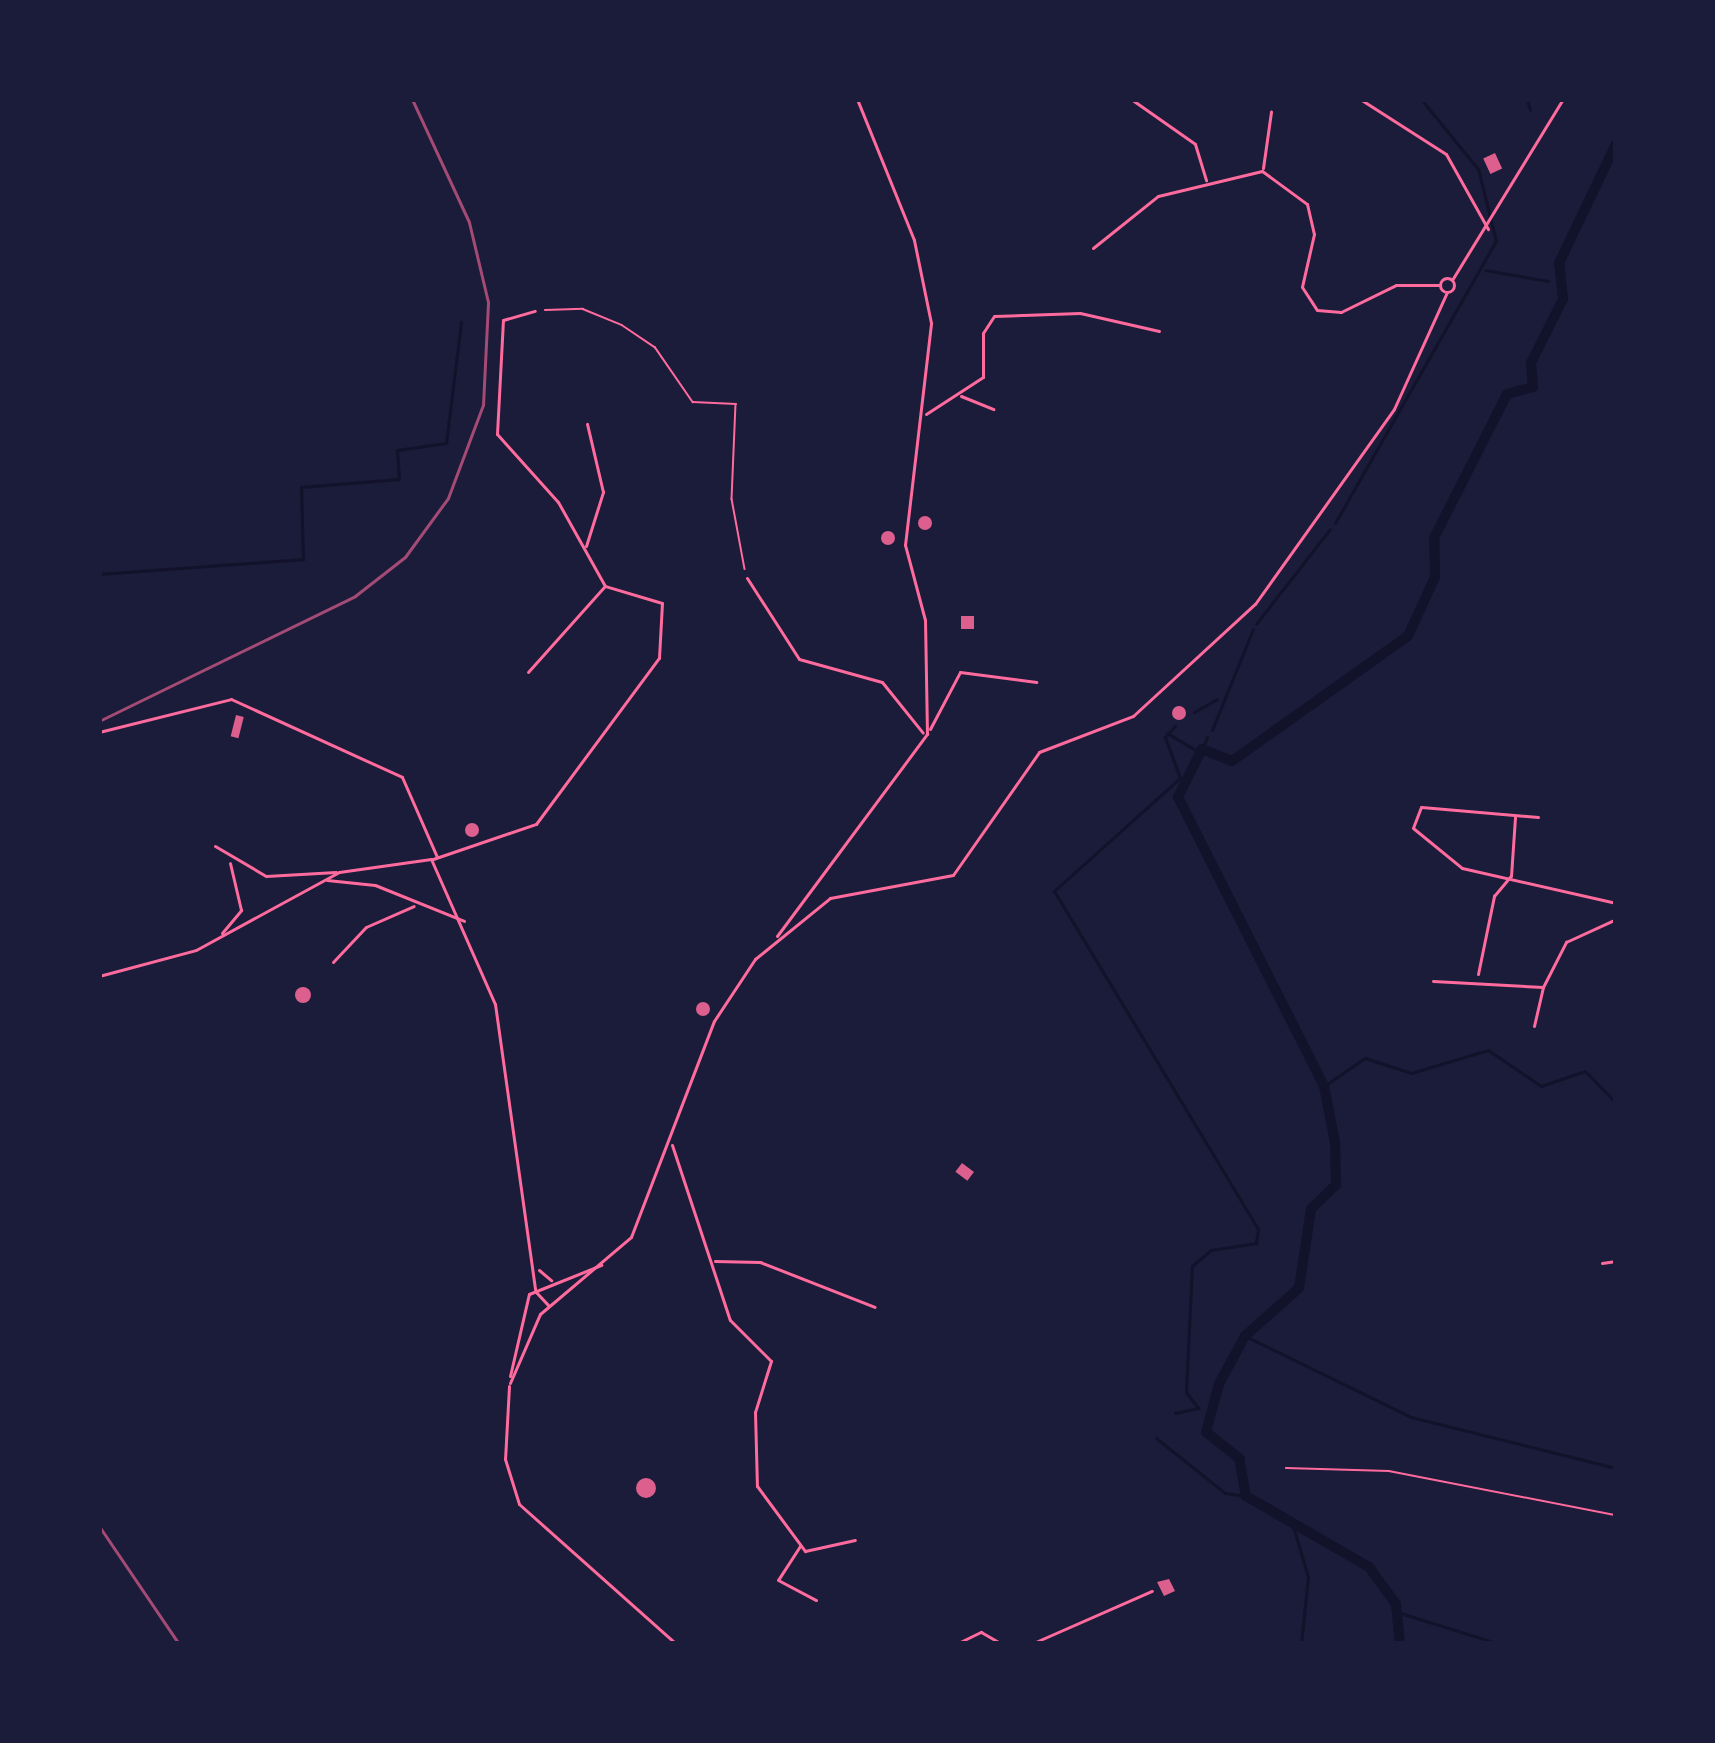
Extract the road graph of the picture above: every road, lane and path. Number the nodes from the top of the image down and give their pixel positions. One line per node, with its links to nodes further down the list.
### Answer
1 (857, 99): 17 (street)
2 (1131, 99): 7 (street)
3 (1360, 99): 8 (street)
4 (1563, 99): 8 (street)
5 (1271, 112): 6 (street)
6 (1262, 171): 7 (street); 11 (street)
7 (1206, 182): 9 (street)
8 (1488, 229): 10 (street)
9 (1093, 248)
10 (1452, 280): 11 (street); 12 (street)
11 (1440, 285): 12 (street)
12 (1447, 292): 38 (street)
13 (535, 311): 19 (street); 20 (path)
14 (1159, 331): 15 (street)
15 (959, 395): 16 (street); 17 (street)
16 (994, 410)
17 (925, 414): 25 (street)
18 (587, 424): 19 (street)
19 (585, 547): 21 (street)
20 (748, 578): 25 (street)
21 (605, 586): 22 (street); 29 (street)
22 (528, 672)
23 (1036, 682): 25 (street)
24 (99, 732): 29 (street)
25 (927, 734): 38 (street)
26 (1515, 815): 27 (street); 32 (street); 32 (street)
27 (1538, 818)
28 (215, 846): 30 (street)
29 (434, 858): 31 (street); 37 (street)
30 (230, 860): 31 (street); 39 (street)
31 (339, 872): 33 (street)
32 (1510, 876): 34 (street); 42 (street)
33 (319, 881): 35 (street); 39 (street)
34 (1616, 903)
35 (418, 906): 37 (street); 40 (street)
36 (1616, 919): 44 (street)
37 (464, 921): 51 (street)
38 (777, 936): 46 (street)
39 (216, 938): 41 (street)
40 (333, 962)
41 (99, 976)
42 (1478, 976): 43 (street); 44 (street)
43 (1433, 981)
44 (1543, 987): 45 (street)
45 (1534, 1026)
46 (672, 1145): 47 (street); 49 (street)
47 (714, 1261): 56 (street); 61 (street)
48 (1616, 1261): 50 (street)
49 (609, 1263): 52 (street); 54 (street)
50 (1602, 1263)
51 (536, 1268): 52 (street); 53 (street)
52 (551, 1280): 53 (street); 54 (street)
53 (535, 1289): 55 (street); 57 (street)
54 (557, 1298): 55 (street)
55 (548, 1305): 57 (street)
56 (875, 1307)
57 (510, 1383): 64 (street)
58 (1286, 1468): 59 (path)
59 (1616, 1514)
60 (855, 1540): 61 (street)
61 (801, 1545): 63 (street)
62 (1152, 1591): 67 (street)
63 (816, 1600)
64 (676, 1644)
65 (956, 1644): 66 (street)
66 (1002, 1644)
67 (1031, 1644)

